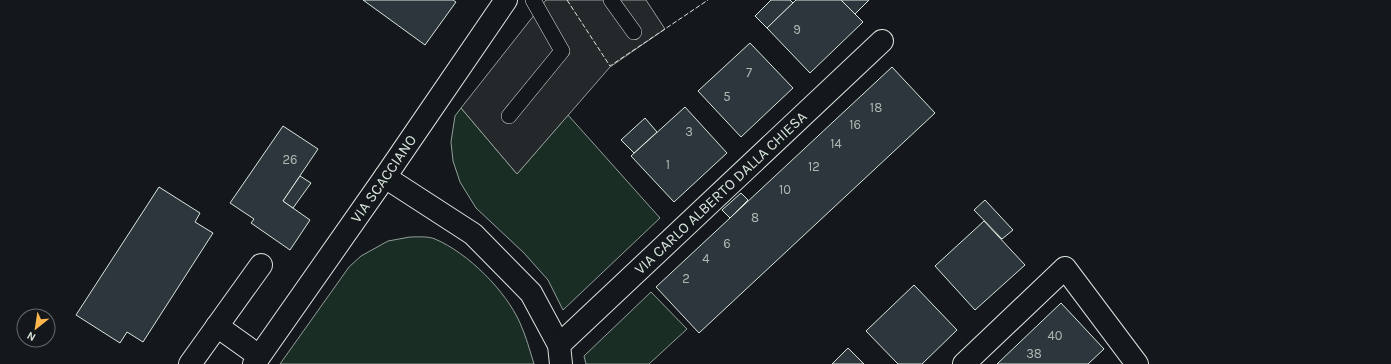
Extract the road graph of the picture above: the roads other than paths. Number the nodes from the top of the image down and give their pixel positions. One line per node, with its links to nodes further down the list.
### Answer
1 (506, 0): 7 (street, VIA SCACCIANO)
2 (533, 0): 6 (lane)
3 (611, 0): 4 (lane)
4 (634, 32)
5 (882, 41): 10 (street, VIA CARLO ALBERTO DALLA CHIESA)
6 (509, 116)
7 (385, 177): 10 (street, VIA CARLO ALBERTO DALLA CHIESA); 11 (street, VIA SCACCIANO)
8 (261, 265): 9 (street)
9 (217, 326): 11 (street, VIA SCACCIANO); 12 (street)
10 (560, 354)
11 (256, 360)
12 (190, 364)
13 (964, 364): 14 (street)
14 (1137, 364)

